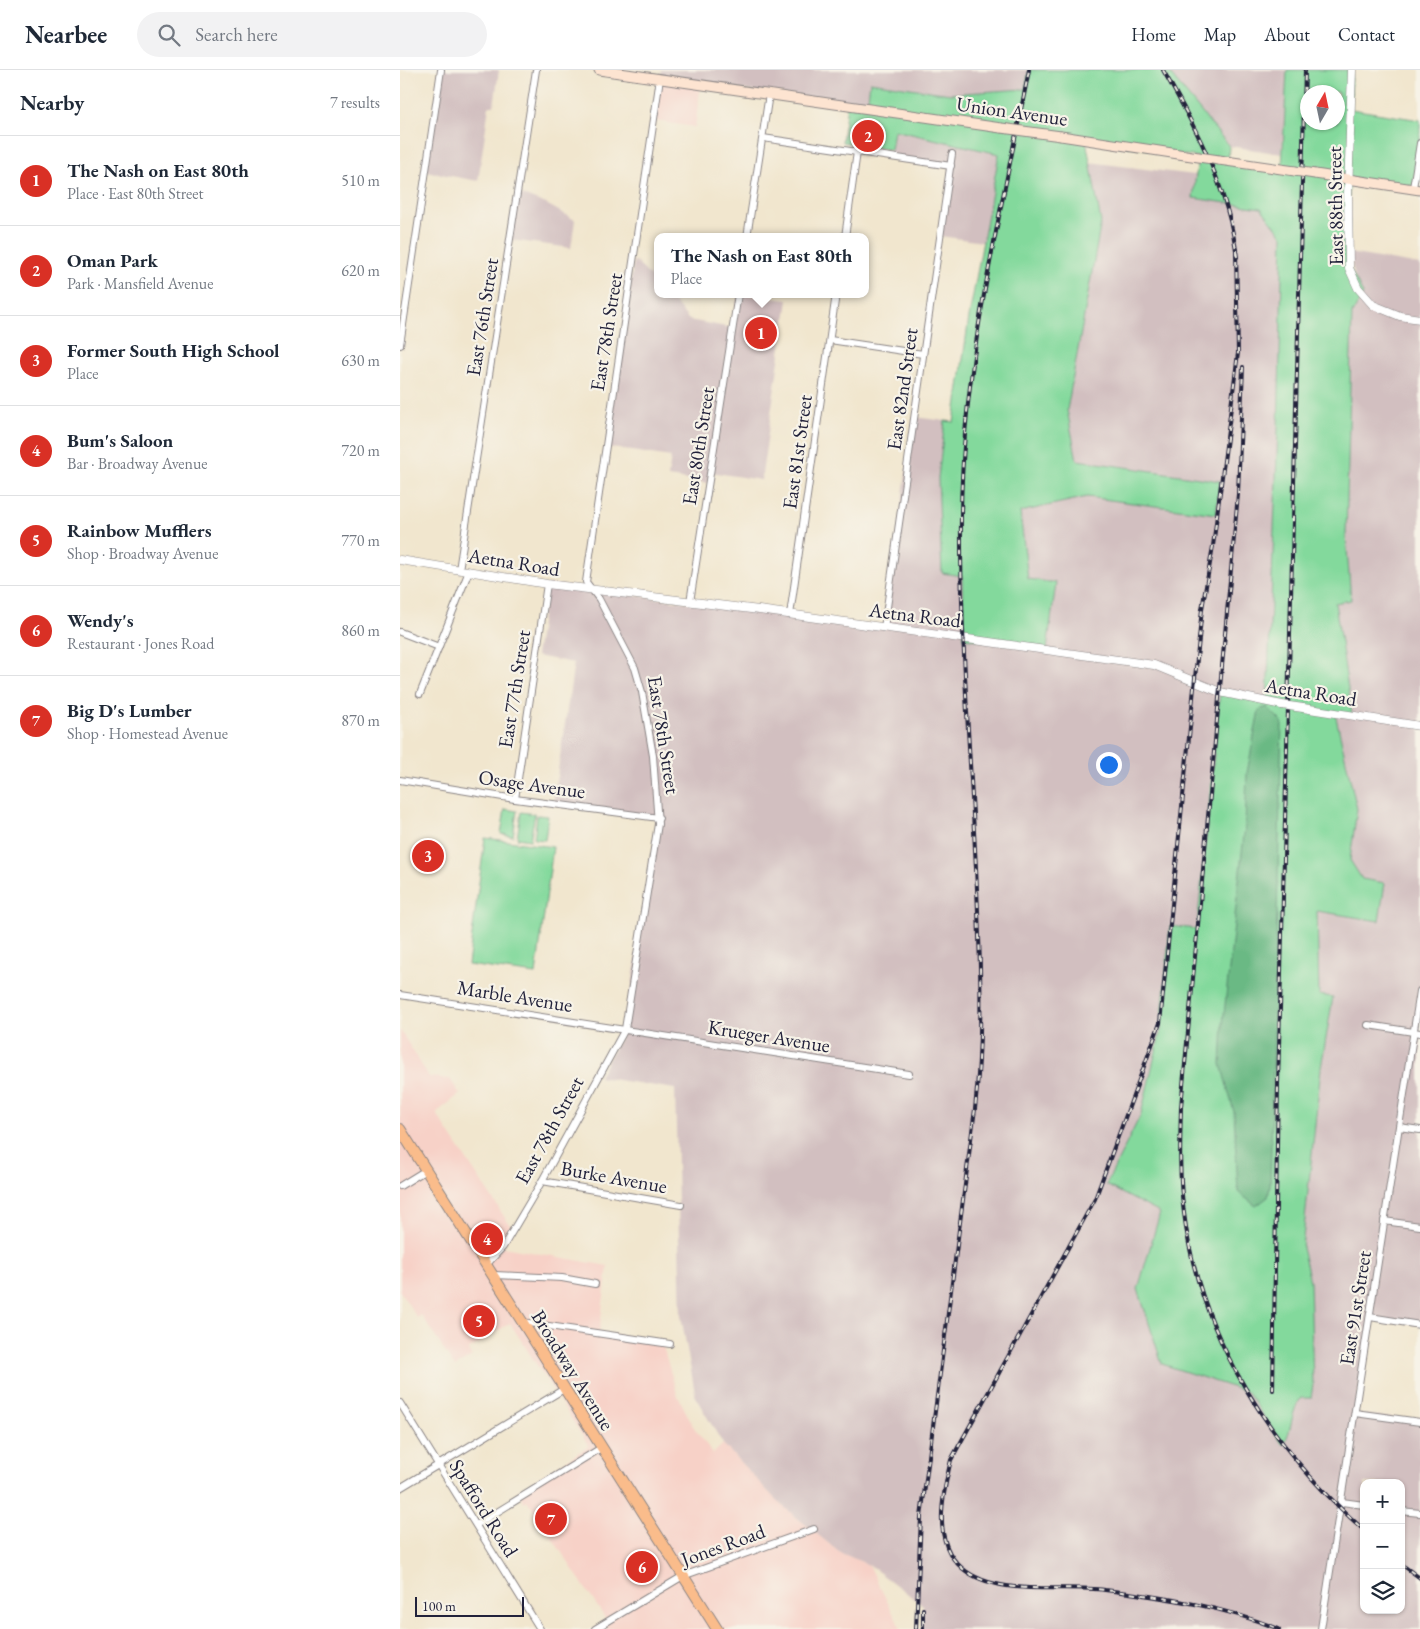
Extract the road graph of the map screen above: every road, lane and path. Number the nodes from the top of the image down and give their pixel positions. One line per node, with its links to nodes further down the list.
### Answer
1 (441, 70): 20 (street)
2 (536, 70): 23 (street, East 76th Street)
3 (599, 70): 5 (main road, Union Avenue)
4 (1352, 70): 12 (street, East 88th Street)
5 (661, 74): 6 (main road, Union Avenue); 26 (street, East 78th Street)
6 (769, 94): 7 (street); 12 (main road, Union Avenue, bridge)
7 (763, 138): 9 (street); 14 (street)
8 (1420, 143): 13 (street)
9 (857, 152): 11 (street); 15 (street)
10 (952, 154): 11 (street, East 82nd Street)
11 (950, 166): 21 (street, East 82nd Street)
12 (1348, 178): 13 (main road, Union Avenue); 18 (street, East 88th Street)
13 (1416, 189)
14 (748, 233)
15 (846, 233)
16 (737, 298): 27 (street, East 80th Street)
17 (835, 298): 19 (street, East 81st Street)
18 (1420, 319)
19 (830, 340): 21 (street); 28 (street, East 81st Street)
20 (400, 345)
21 (923, 354): 29 (street, East 82nd Street)
22 (400, 560): 23 (street, Aetna Road)
23 (459, 570): 24 (street, Aetna Road)
24 (469, 571): 25 (street, Aetna Road); 31 (street)
25 (547, 584): 26 (street, Aetna Road); 35 (street, East 77th Street)
26 (591, 589): 27 (street, Aetna Road); 36 (street, East 78th Street)
27 (690, 602): 28 (street, Aetna Road)
28 (790, 615): 29 (street, Aetna Road)
29 (884, 628): 33 (street, Aetna Road, bridge)
30 (400, 632): 31 (street)
31 (439, 647): 32 (street)
32 (420, 694)
33 (1420, 726)
34 (400, 780): 35 (street, Osage Avenue)
35 (515, 799): 36 (street, Osage Avenue)
36 (659, 818): 40 (street, East 78th Street)
37 (1420, 992): 41 (street, East 91st Street)
38 (400, 995): 40 (street, Marble Avenue)
39 (1368, 1025): 41 (street)
40 (625, 1029): 42 (street, Krueger Avenue); 47 (street, East 78th Street)
41 (1417, 1032): 43 (street, East 91st Street)
42 (909, 1074)
43 (1399, 1127): 45 (street); 50 (street, East 91st Street)
44 (400, 1129): 46 (main road, Broadway Avenue)
45 (1420, 1130)
46 (426, 1170): 48 (street); 52 (main road, Broadway Avenue)
47 (542, 1181): 49 (street, Burke Avenue); 52 (street, East 78th Street)
48 (400, 1186)
49 (681, 1205)
50 (1384, 1221): 51 (street); 55 (street, East 91st Street)
51 (1420, 1226)
52 (487, 1264): 53 (main road, Broadway Avenue)
53 (495, 1275): 54 (street); 56 (main road, Broadway Avenue)
54 (595, 1284)
55 (1370, 1317): 57 (street); 61 (street, East 91st Street)
56 (522, 1322): 58 (street); 59 (main road, Broadway Avenue)
57 (1420, 1325)
58 (670, 1344)
59 (564, 1389): 63 (main road, Broadway Avenue); 64 (street)
60 (400, 1403): 64 (street, Spafford Road)
61 (1355, 1413): 62 (street); 66 (street, East 91st Street)
62 (1420, 1422)
63 (601, 1448): 70 (street); 72 (main road, Broadway Avenue)
64 (438, 1464): 65 (street); 70 (street, Spafford Road)
65 (400, 1488)
66 (1342, 1502): 67 (street); 76 (street, East 91st Street)
67 (1360, 1504)
68 (1405, 1512): 69 (street)
69 (1420, 1514)
70 (476, 1525): 73 (street, Spafford Road)
71 (814, 1529): 72 (street, Jones Road)
72 (683, 1576): 74 (street, Jones Road); 75 (main road, Broadway Avenue)
73 (540, 1629)
74 (595, 1629)
75 (717, 1629)
76 (1321, 1629)

